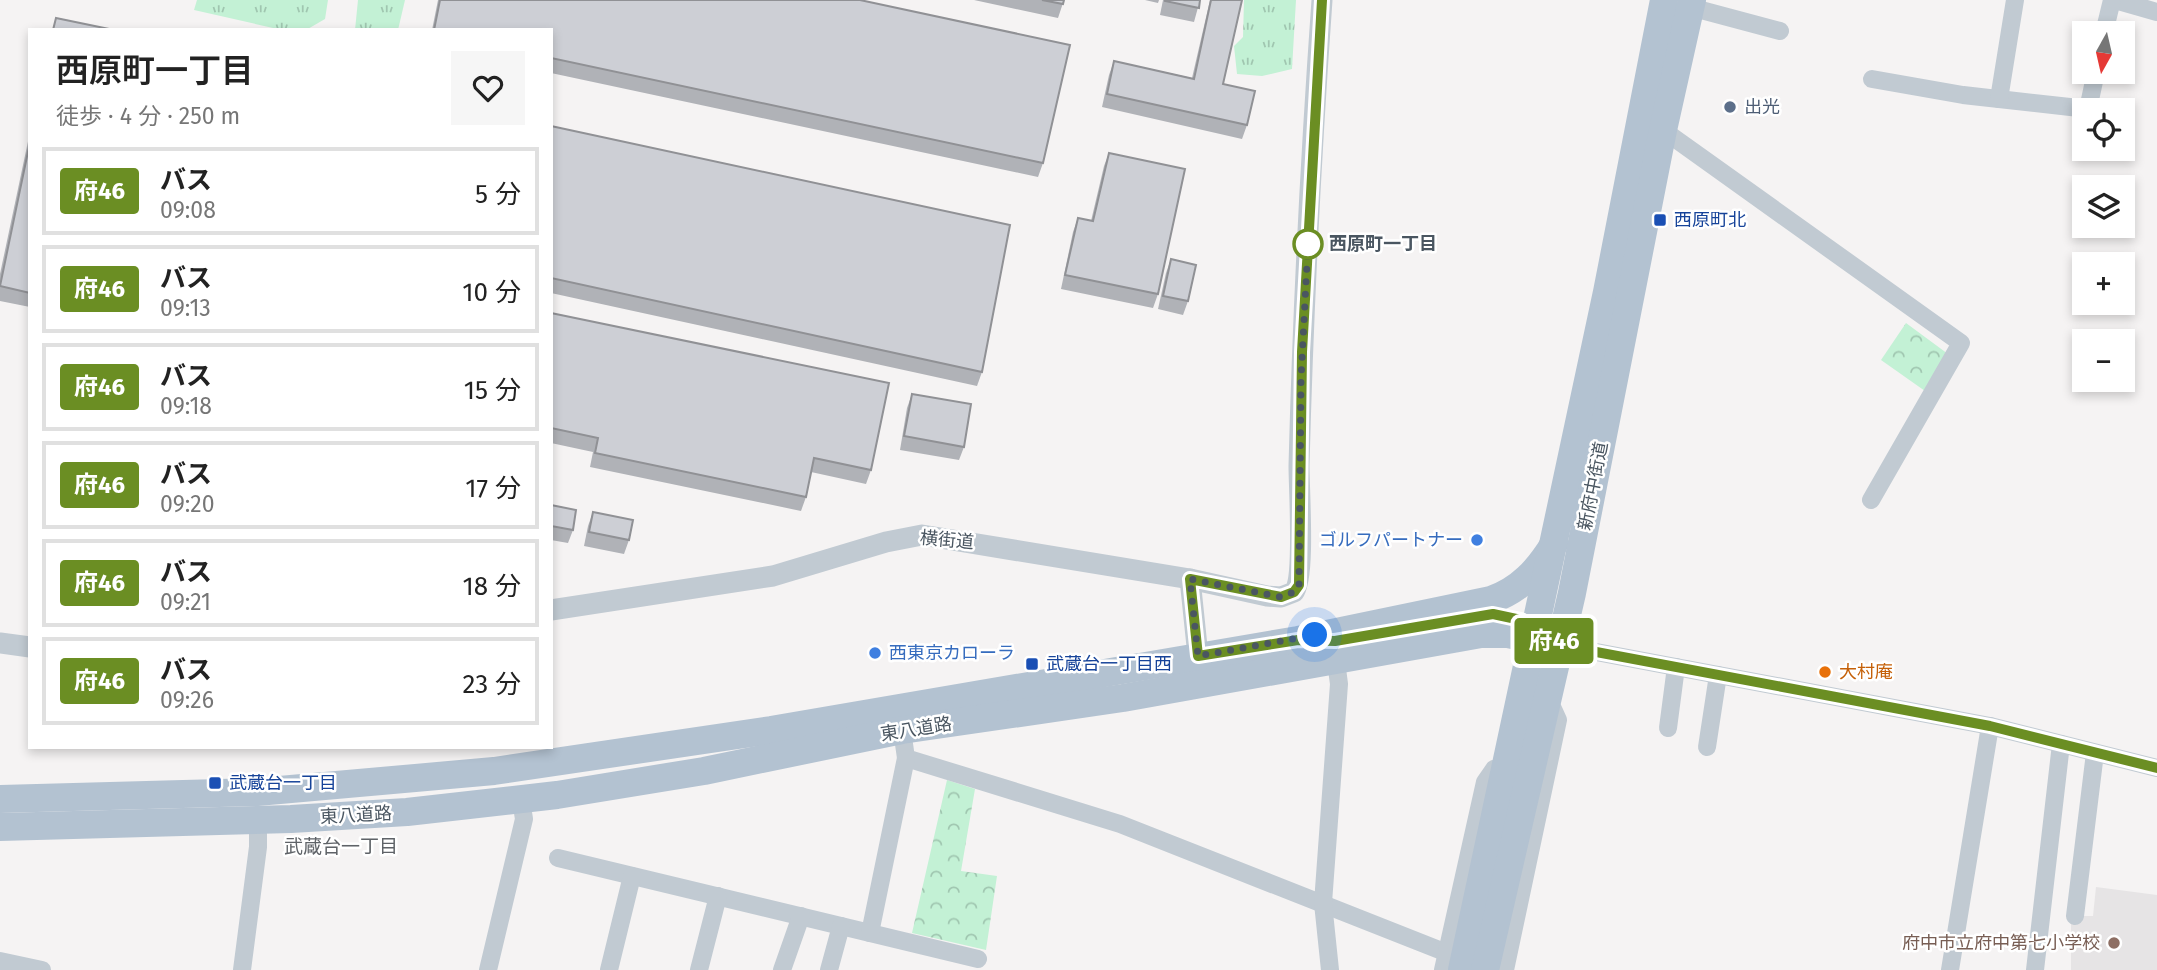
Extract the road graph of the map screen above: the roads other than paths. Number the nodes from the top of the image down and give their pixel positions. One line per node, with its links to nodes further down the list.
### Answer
1 (1322, 0): 14 (street, 横街道)
2 (2015, 0): 10 (street)
3 (2114, 0): 5 (street); 6 (street)
4 (1680, 2): 7 (street); 11 (main road, 新府中街道); 13 (main road, 新府中街道)
5 (2157, 12)
6 (2108, 21)
7 (1780, 31)
8 (1872, 79): 10 (street)
9 (2093, 84): 10 (street)
10 (1998, 99)
11 (1663, 130): 12 (street); 16 (main road, 新府中街道)
12 (1871, 500)
13 (1553, 544): 16 (main road, 新府中街道); 17 (main road, 東八道路)
14 (1190, 579): 15 (street, 横街道); 20 (street)
15 (553, 610)
16 (1543, 637): 17 (main road, 東八道路); 21 (main road, 東八道路); 22 (street); 24 (main road, 新府中街道); 50 (main road, 新府中街道)
17 (1298, 640): 20 (main road, 東八道路)
18 (0, 643): 19 (street)
19 (28, 647)
20 (1198, 656): 31 (main road, 東八道路)
21 (1336, 661): 27 (main road, 東八道路); 43 (street)
22 (1676, 667): 23 (street); 26 (street)
23 (1718, 675): 25 (street); 29 (street)
24 (1545, 705): 59 (main road, 新府中街道); 60 (street)
25 (1990, 726): 28 (street); 61 (street)
26 (1668, 728)
27 (904, 744): 32 (main road, 東八道路); 43 (street); 47 (street)
28 (2062, 744): 30 (street); 62 (street)
29 (1707, 747)
30 (2095, 753): 33 (street); 45 (street)
31 (577, 759): 32 (main road); 34 (main road, 東八道路)
32 (733, 765): 36 (main road, 東八道路)
33 (2157, 768)
34 (314, 787): 35 (main road, 東八道路); 37 (main road)
35 (0, 799)
36 (521, 800): 37 (main road, 東八道路); 53 (street)
37 (476, 805): 38 (main road, 東八道路)
38 (258, 820): 39 (main road, 東八道路); 52 (street)
39 (0, 827)
40 (558, 858): 41 (street)
41 (632, 876): 42 (street); 54 (street)
42 (718, 897): 44 (street); 55 (street)
43 (1323, 903): 50 (street); 58 (street)
44 (801, 916): 46 (street); 56 (street)
45 (2075, 916)
46 (841, 926): 47 (street); 57 (street)
47 (870, 933): 48 (street)
48 (978, 959)
49 (0, 961): 51 (street)
50 (1451, 964)
51 (42, 970)
52 (242, 970)
53 (488, 970)
54 (609, 970)
55 (699, 970)
56 (782, 970)
57 (830, 970)
58 (1330, 970)
59 (1485, 970)
60 (1505, 970)
61 (1950, 970)
62 (2035, 970)

